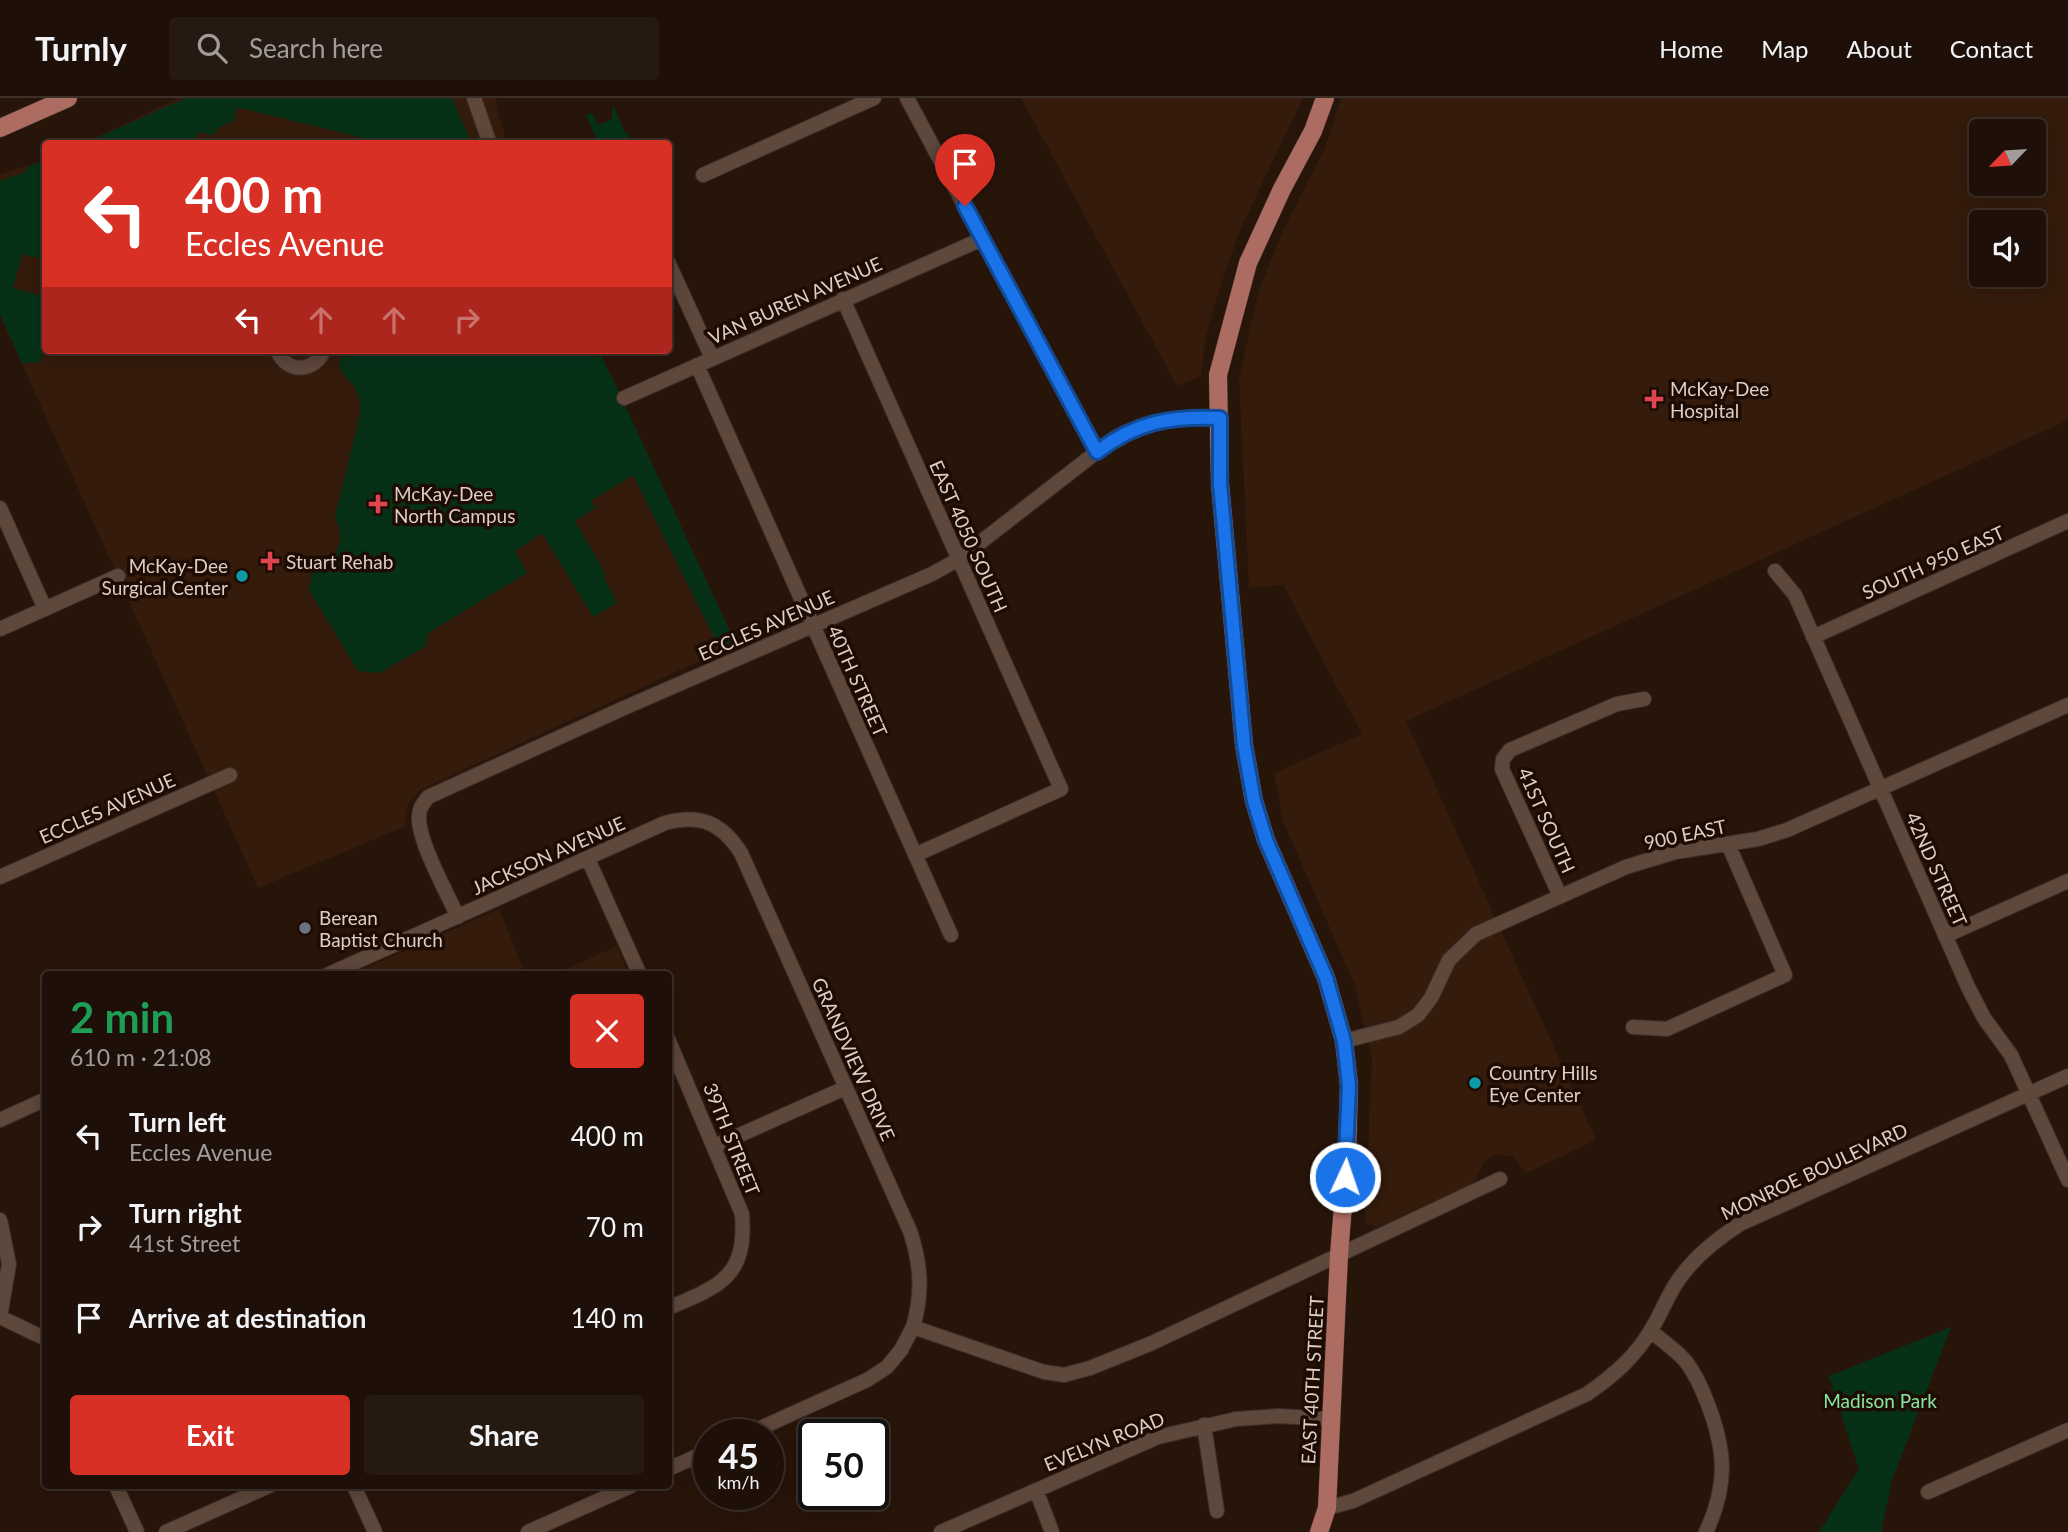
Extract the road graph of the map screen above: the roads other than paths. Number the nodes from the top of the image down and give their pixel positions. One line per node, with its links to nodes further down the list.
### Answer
1 (68, 98): 6 (main road)
2 (474, 98): 7 (street)
3 (874, 98): 8 (street)
4 (907, 98): 9 (street)
5 (1325, 98): 17 (main road, EAST 40TH STREET)
6 (0, 128)
7 (489, 140)
8 (703, 175)
9 (982, 239): 11 (street, VAN BUREN AVENUE); 18 (street)
10 (672, 271): 14 (street)
11 (843, 299): 14 (street, VAN BUREN AVENUE); 21 (street, EAST 4050 SOUTH)
12 (279, 354): 13 (street)
13 (322, 354)
14 (712, 358): 15 (street, VAN BUREN AVENUE)
15 (697, 365): 16 (street, VAN BUREN AVENUE); 25 (street, 40TH STREET)
16 (624, 398)
17 (1220, 418): 18 (street, ECCLES AVENUE); 45 (main road, EAST 40TH STREET)
18 (1097, 452): 21 (street, ECCLES AVENUE)
19 (0, 508): 24 (street)
20 (2068, 521): 27 (street, SOUTH 950 EAST)
21 (959, 559): 25 (street, ECCLES AVENUE); 34 (street, EAST 4050 SOUTH)
22 (1775, 571): 27 (street, 42ND STREET)
23 (118, 576): 24 (street)
24 (45, 609): 26 (street)
25 (813, 625): 34 (street, 40TH STREET); 39 (street, ECCLES AVENUE)
26 (0, 629)
27 (1813, 637): 31 (street, 42ND STREET)
28 (1644, 699): 38 (street, 41ST SOUTH)
29 (2068, 705): 31 (street, 900 EAST)
30 (230, 775): 36 (street, ECCLES AVENUE)
31 (1880, 788): 33 (street, 900 EAST); 41 (street, 42ND STREET)
32 (710, 822): 35 (street, JACKSON AVENUE); 48 (street, GRANDVIEW DRIVE)
33 (1728, 844): 38 (street, 900 EAST); 44 (street)
34 (915, 855): 40 (street, 40TH STREET)
35 (588, 859): 39 (street, JACKSON AVENUE); 43 (street)
36 (0, 877)
37 (2068, 881): 41 (street)
38 (1560, 896): 45 (street, 900 EAST)
39 (458, 917): 42 (street, JACKSON AVENUE)
40 (951, 935)
41 (1945, 936): 49 (street, 42ND STREET)
42 (336, 971)
43 (638, 971)
44 (1633, 1027)
45 (1344, 1041): 56 (main road, EAST 40TH STREET)
46 (672, 1048): 52 (street, 39TH STREET)
47 (2068, 1076): 49 (street, MONROE BOULEVARD)
48 (845, 1088): 52 (street); 59 (street, GRANDVIEW DRIVE)
49 (2029, 1094): 54 (street, 42ND STREET); 60 (street, MONROE BOULEVARD)
50 (42, 1102): 51 (street)
51 (0, 1120)
52 (715, 1146): 57 (street, 39TH STREET)
53 (1500, 1179): 56 (street)
54 (2068, 1180)
55 (0, 1220): 58 (street)
56 (1339, 1255): 59 (street); 63 (main road, EAST 40TH STREET)
57 (672, 1306)
58 (0, 1318): 61 (street)
59 (913, 1327): 62 (street, GRANDVIEW DRIVE)
60 (1651, 1331): 74 (street, MONROE BOULEVARD); 84 (street)
61 (42, 1337)
62 (780, 1419)
63 (1331, 1419): 64 (street, EVELYN ROAD); 74 (main road, EAST 40TH STREET)
64 (1204, 1425): 72 (street, EVELYN ROAD); 75 (street)
65 (2068, 1430): 73 (street)
66 (693, 1458): 67 (street)
67 (672, 1467)
68 (117, 1489): 76 (street)
69 (262, 1489): 77 (street)
70 (355, 1489): 78 (street)
71 (624, 1489): 79 (street)
72 (1036, 1490): 80 (street, EVELYN ROAD); 81 (street)
73 (1928, 1492)
74 (1327, 1508): 82 (main road, EAST 40TH STREET); 83 (main road, EAST 40TH STREET)
75 (1217, 1511)
76 (138, 1532)
77 (166, 1532)
78 (375, 1532)
79 (528, 1532)
80 (941, 1532)
81 (1052, 1532)
82 (1319, 1532)
83 (1336, 1532)
84 (1706, 1532)

